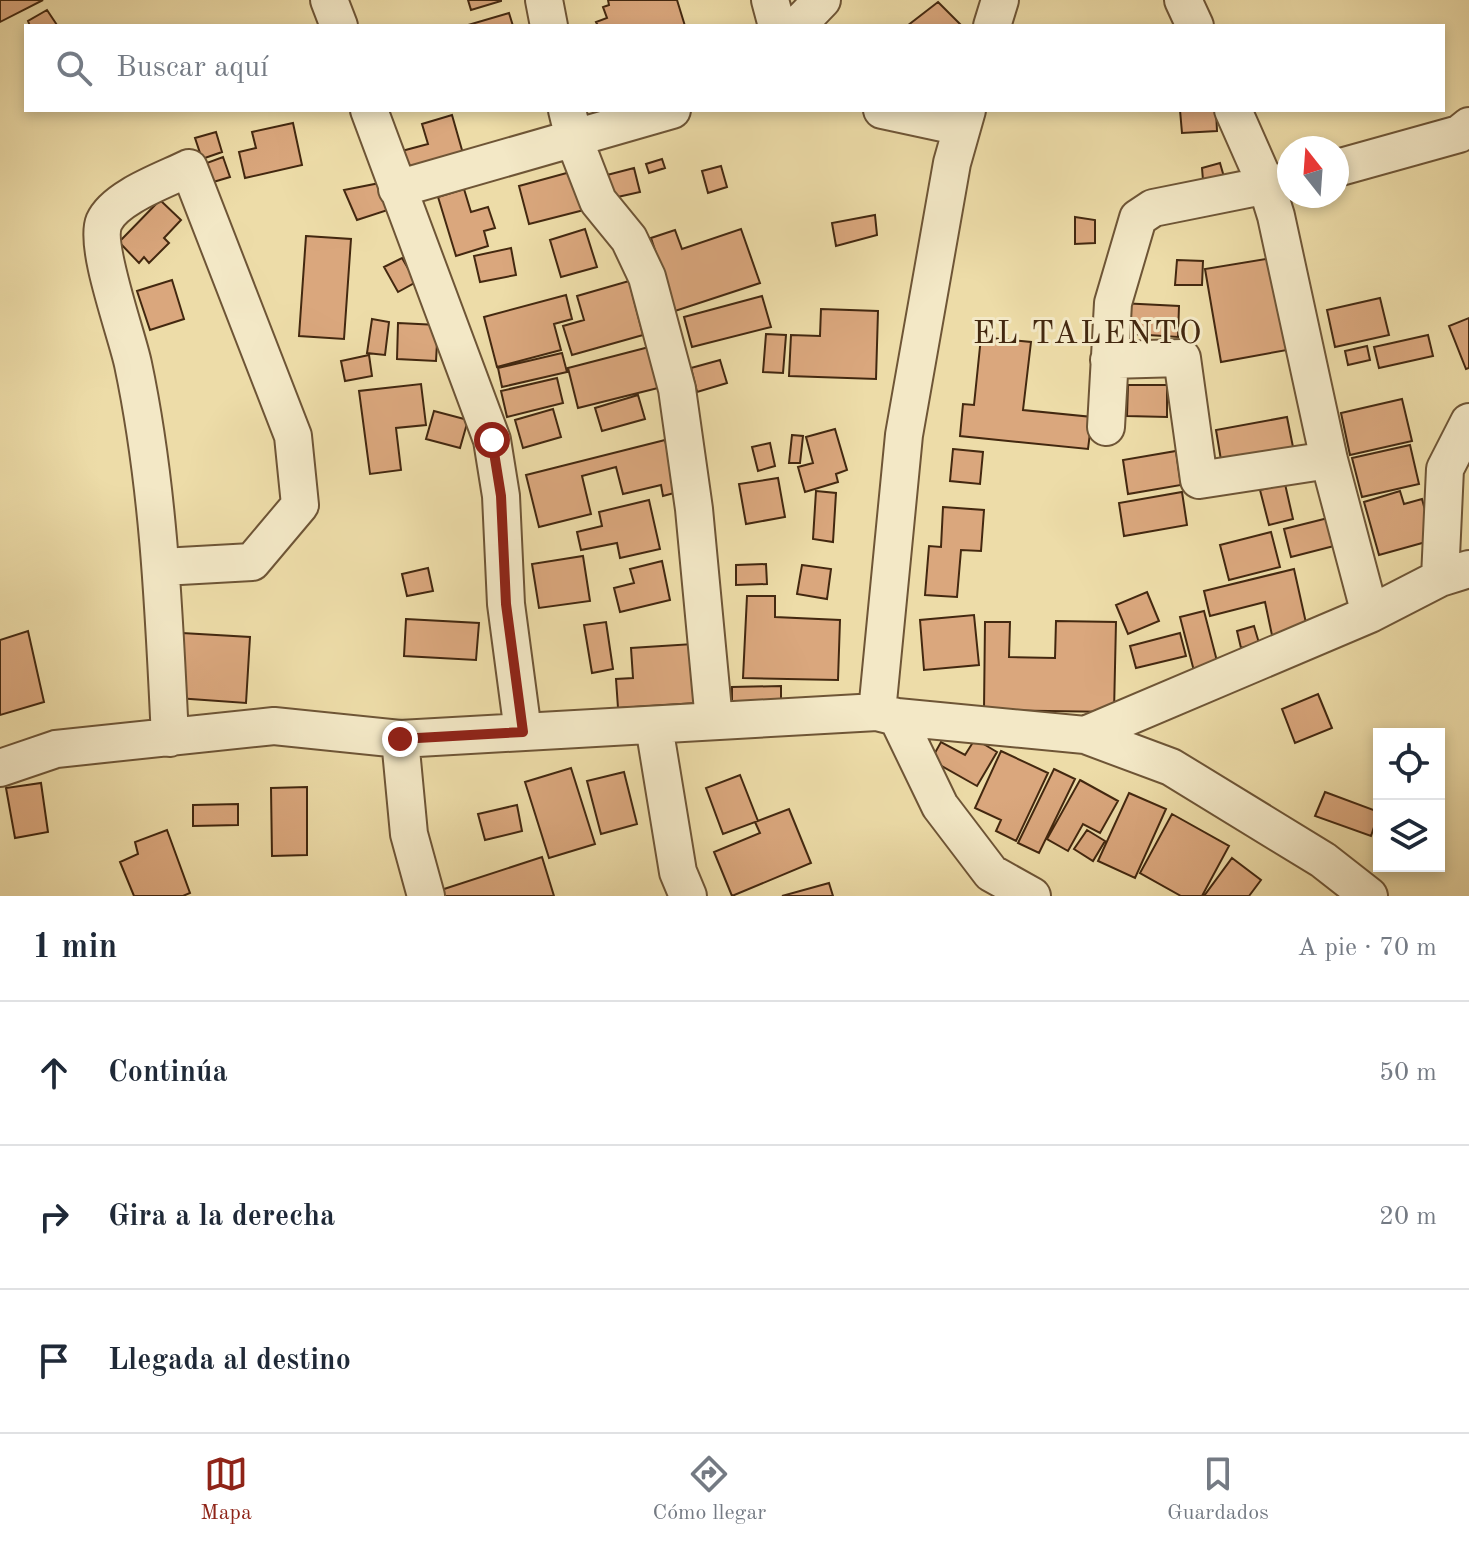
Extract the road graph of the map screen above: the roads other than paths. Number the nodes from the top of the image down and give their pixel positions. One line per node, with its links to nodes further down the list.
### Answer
1 (329, 0): 7 (street)
2 (544, 0): 8 (street)
3 (770, 0): 9 (street)
4 (822, 0): 10 (street)
5 (1000, 0): 11 (street)
6 (1183, 0): 12 (street)
7 (338, 24)
8 (549, 24)
9 (776, 24)
10 (799, 24)
11 (993, 24)
12 (1194, 24)
13 (370, 112): 23 (street)
14 (658, 112): 18 (street)
15 (900, 112): 17 (street)
16 (1234, 112): 21 (street)
17 (964, 119): 32 (street)
18 (570, 125): 23 (street); 33 (street)
19 (1469, 126): 20 (street)
20 (1349, 165)
21 (1277, 182)
22 (1277, 184): 25 (street)
23 (397, 189): 35 (street)
24 (1277, 200): 28 (street)
25 (1109, 360): 27 (street); 28 (street)
26 (1469, 422): 30 (street)
27 (1106, 427)
28 (1329, 460): 31 (street)
29 (162, 567): 29 (street); 37 (street)
30 (1455, 574): 31 (street)
31 (1370, 614): 36 (street)
32 (887, 714): 33 (street); 36 (street); 42 (street)
33 (714, 721): 34 (street)
34 (654, 726): 35 (street); 41 (street)
35 (523, 732): 38 (street)
36 (1085, 735): 43 (street)
37 (170, 738): 38 (street); 39 (street)
38 (400, 739): 40 (street)
39 (0, 768)
40 (426, 896)
41 (688, 896)
42 (1032, 896)
43 (1369, 896)

